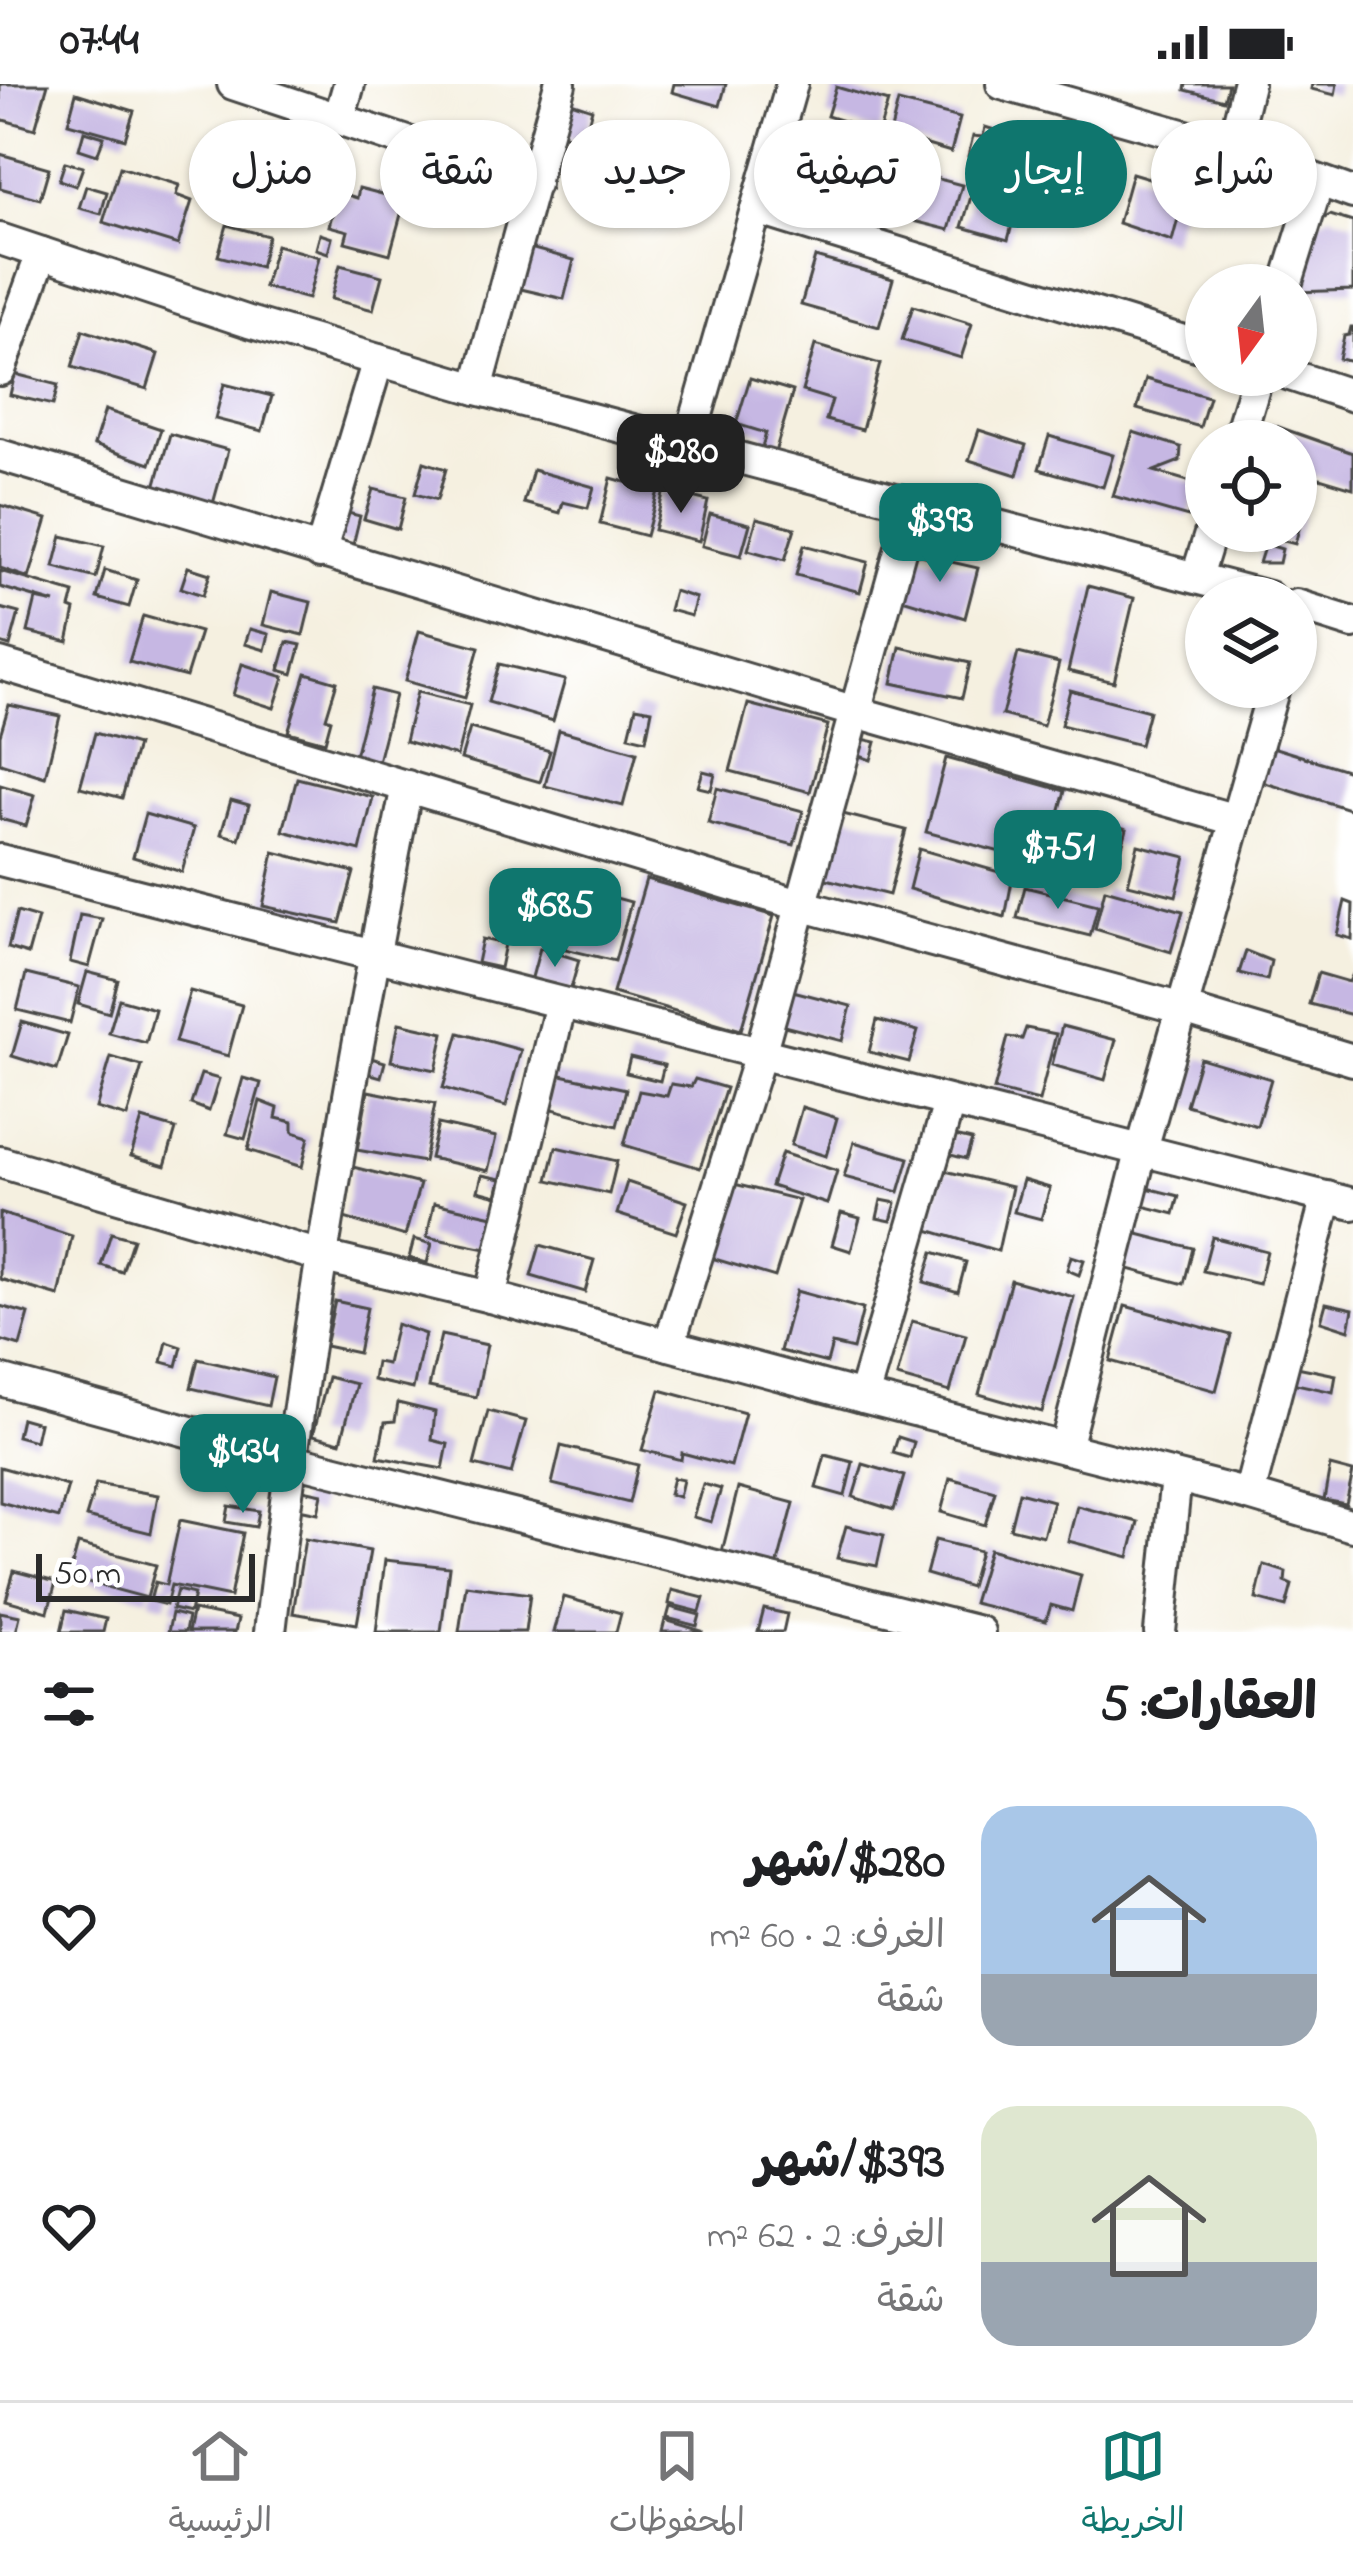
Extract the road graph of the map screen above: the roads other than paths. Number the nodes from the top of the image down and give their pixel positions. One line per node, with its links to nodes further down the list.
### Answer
1 (233, 84): 7 (street)
2 (349, 84): 7 (street)
3 (560, 84): 12 (street)
4 (791, 84): 8 (street)
5 (1005, 84): 10 (street)
6 (1248, 84): 9 (street)
7 (340, 118): 11 (street)
8 (781, 120)
9 (1239, 120)
10 (1151, 126)
11 (380, 132)
12 (537, 172)
13 (1318, 182): 14 (street); 20 (street)
14 (1353, 193)
15 (754, 223): 27 (street)
16 (522, 228): 25 (street)
17 (819, 228): 21 (street)
18 (0, 239): 19 (street)
19 (42, 253): 22 (street); 23 (street)
20 (1293, 264)
21 (1185, 341)
22 (378, 360): 25 (street); 31 (street)
23 (0, 370)
24 (1317, 384): 26 (street)
25 (477, 389): 27 (street)
26 (1353, 396)
27 (688, 446): 29 (street)
28 (0, 455): 31 (street)
29 (913, 504): 32 (street); 37 (street)
30 (1204, 552): 32 (street)
31 (320, 553): 37 (street)
32 (1197, 576)
33 (1317, 613): 34 (street)
34 (1353, 623)
35 (0, 664): 38 (street)
36 (1268, 708): 39 (street)
37 (856, 712): 39 (street); 41 (street)
38 (407, 786): 41 (street); 42 (street)
39 (1236, 820): 44 (street)
40 (0, 860): 42 (street)
41 (800, 905): 44 (street); 45 (street)
42 (374, 953): 43 (street); 51 (street)
43 (561, 1003): 45 (street); 52 (street)
44 (1183, 1009): 46 (street); 48 (street)
45 (760, 1054): 47 (street); 53 (street)
46 (1353, 1060)
47 (949, 1103): 48 (street); 55 (street)
48 (1142, 1149): 50 (street); 56 (street)
49 (0, 1162): 51 (street)
50 (1340, 1200): 59 (street)
51 (323, 1258): 52 (street); 57 (street)
52 (490, 1297): 53 (street)
53 (669, 1346): 55 (street)
54 (0, 1380): 57 (street)
55 (862, 1397): 56 (street)
56 (1065, 1448): 58 (street)
57 (290, 1459): 61 (street); 62 (street)
58 (1176, 1477): 59 (street); 63 (street)
59 (1249, 1495): 60 (street)
60 (1353, 1526)
61 (270, 1632)
62 (979, 1632)
63 (1160, 1632)

